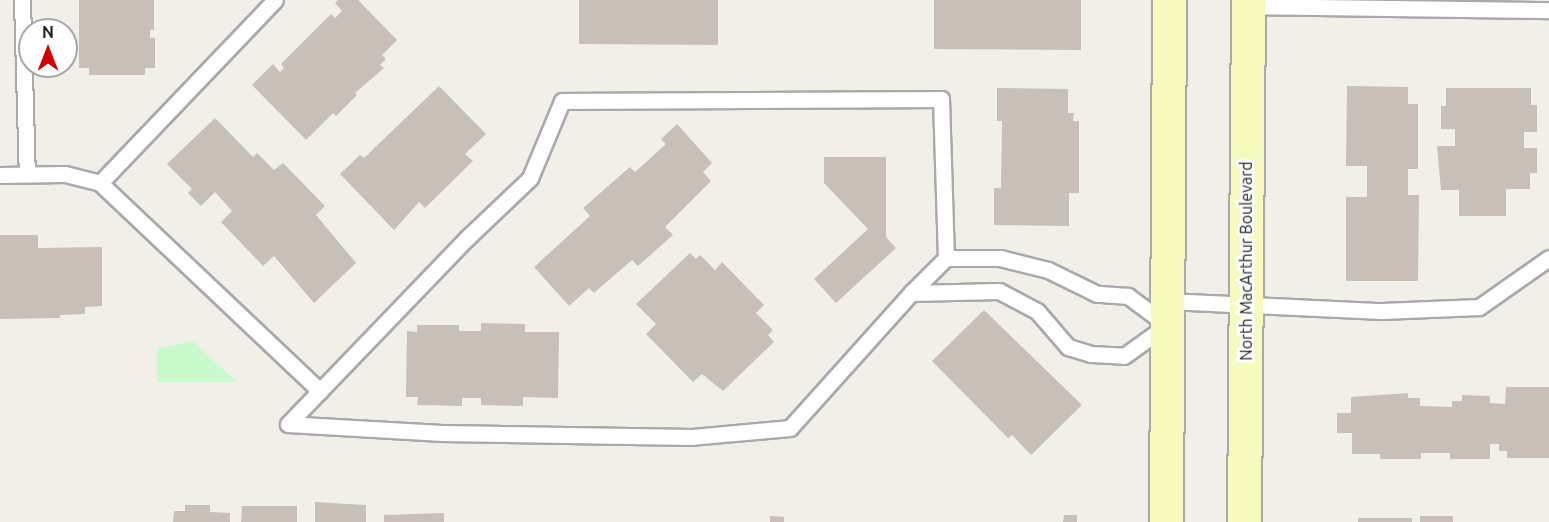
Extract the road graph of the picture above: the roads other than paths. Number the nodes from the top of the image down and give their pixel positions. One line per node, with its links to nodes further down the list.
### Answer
1 (22, 0): 6 (lane)
2 (275, 0): 8 (lane)
3 (1169, 0): 13 (main road)
4 (1248, 3): 5 (lane); 12 (main road, North MacArthur Boulevard)
5 (1549, 10)
6 (27, 174): 7 (lane); 8 (lane)
7 (0, 175)
8 (100, 183): 14 (lane)
9 (946, 258): 11 (lane); 13 (lane); 14 (lane)
10 (1549, 258): 12 (lane)
11 (911, 293): 13 (lane); 14 (lane)
12 (1246, 307): 13 (lane); 16 (main road, North MacArthur Boulevard)
13 (1167, 313): 15 (main road)
14 (320, 391)
15 (1166, 522)
16 (1245, 522)

